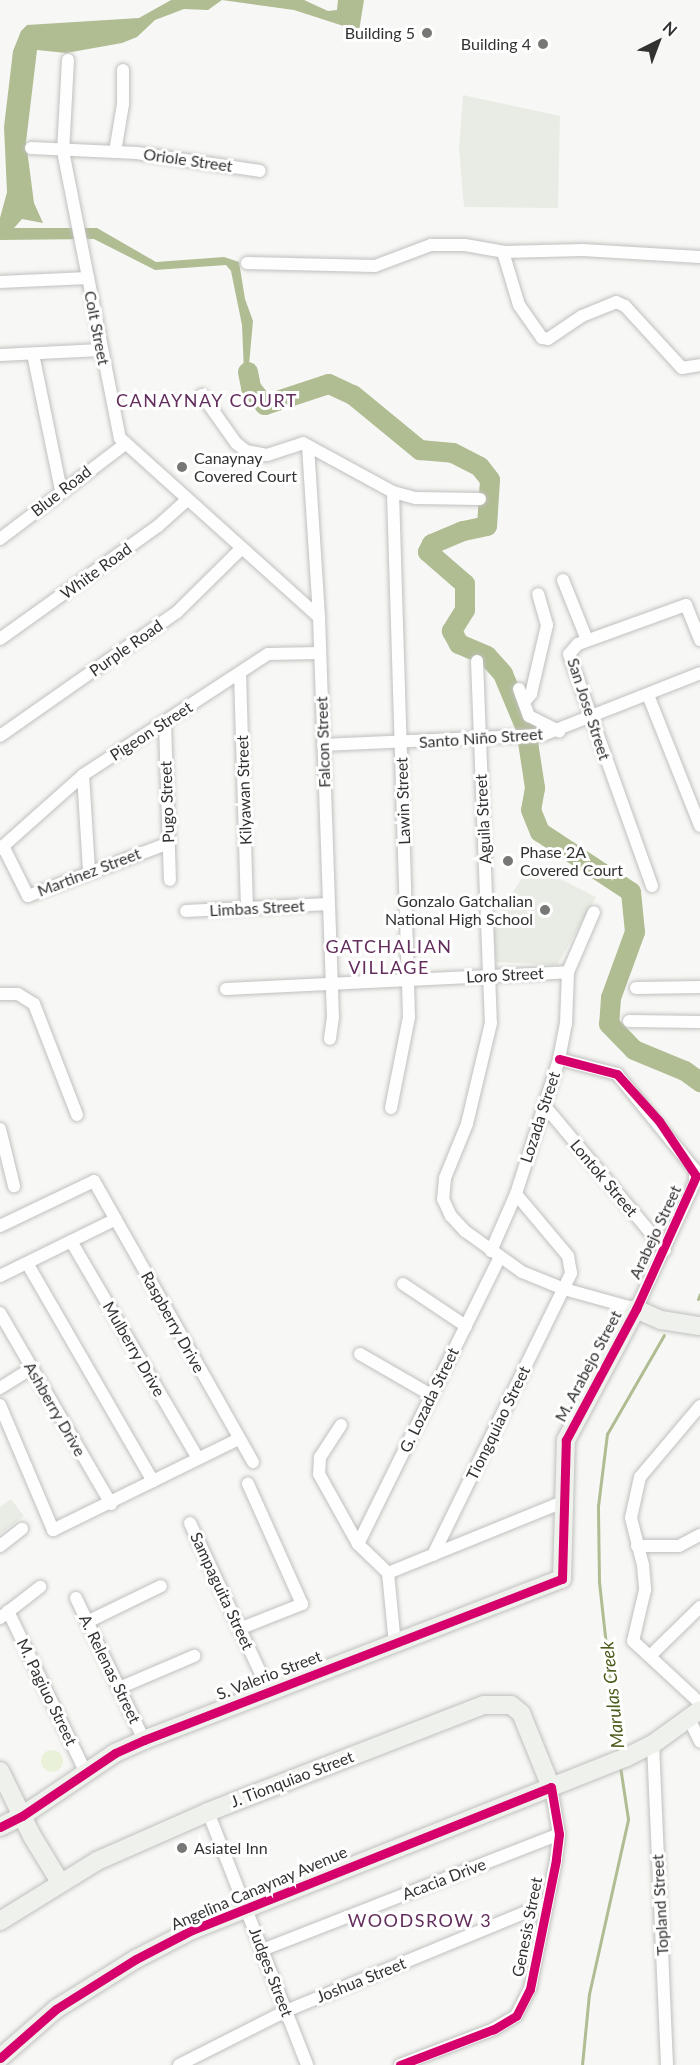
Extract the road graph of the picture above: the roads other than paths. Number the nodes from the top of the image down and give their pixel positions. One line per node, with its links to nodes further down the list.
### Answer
1 (68, 60): 4 (street, Colt Street)
2 (123, 70): 5 (street)
3 (32, 148): 4 (street, Oriole Street)
4 (63, 150): 5 (street, Oriole Street); 10 (street, Colt Street)
5 (115, 152): 6 (street, Oriole Street)
6 (260, 171)
7 (503, 252): 8 (street); 9 (street); 15 (street)
8 (700, 257)
9 (247, 263)
10 (88, 278): 11 (street); 12 (street, Colt Street)
11 (0, 282)
12 (101, 350): 13 (street); 17 (street, Colt Street)
13 (33, 354): 14 (street); 19 (street)
14 (0, 355)
15 (700, 365)
16 (202, 395): 18 (street)
17 (123, 445): 19 (street, Blue Road); 21 (street)
18 (308, 446): 20 (street); 27 (street, Falcon Street)
19 (61, 490): 23 (street, Blue Road)
20 (393, 492): 22 (street); 43 (street, Lawin Street)
21 (188, 499): 24 (street); 28 (street, White Road)
22 (480, 499)
23 (1, 534)
24 (242, 548): 27 (street); 41 (street, Purple Road)
25 (562, 580): 29 (street)
26 (537, 594): 37 (street)
27 (319, 617): 31 (street, Falcon Street)
28 (0, 639)
29 (587, 640): 30 (street, San Jose Street); 38 (street, San Jose Street)
30 (700, 640)
31 (319, 653): 33 (street, Pigeon Street); 44 (street, Falcon Street)
32 (477, 661): 42 (street, Aguila Street)
33 (240, 673): 39 (street, Pigeon Street); 53 (street, Kilyawan Street)
34 (700, 673): 36 (street, Santo Niño Street)
35 (519, 689): 37 (street)
36 (648, 695): 38 (street, Santo Niño Street); 46 (street)
37 (524, 702): 40 (street)
38 (591, 719): 40 (street, Santo Niño Street); 51 (street, San Jose Street)
39 (165, 723): 45 (street, Pigeon Street); 47 (street, Pugo Street)
40 (559, 731): 42 (street, Santo Niño Street)
41 (0, 736)
42 (479, 741): 43 (street, Santo Niño Street); 57 (street, Aguila Street)
43 (401, 743): 44 (street, Santo Niño Street); 58 (street, Lawin Street)
44 (323, 745): 52 (street, Falcon Street)
45 (83, 775): 48 (street, Pigeon Street); 49 (street)
46 (700, 826)
47 (169, 843): 49 (street, Martinez Street); 50 (street, Pugo Street)
48 (1, 848): 49 (street, Martinez Street)
49 (89, 870)
50 (170, 880)
51 (652, 886)
52 (328, 904): 53 (street, Limbas Street); 59 (street, Falcon Street)
53 (247, 908): 54 (street, Limbas Street)
54 (186, 911)
55 (594, 912): 56 (street, Lozada Street)
56 (568, 972): 57 (street, Loro Street); 67 (street, Lozada Street)
57 (490, 976): 58 (street, Loro Street); 78 (street, Aguila Street)
58 (409, 980): 59 (street, Loro Street); 69 (street, Lawin Street)
59 (331, 984): 62 (street, Loro Street); 66 (street, Falcon Street)
60 (700, 987): 61 (street)
61 (636, 988)
62 (226, 989)
63 (0, 994): 70 (street)
64 (629, 1020): 65 (street)
65 (700, 1022)
66 (330, 1039)
67 (559, 1059): 68 (street, Lozada Street); 77 (street, Arabejo Street)
68 (544, 1106): 73 (street, Lozada Street); 77 (street, Lontok Street)
69 (391, 1108)
70 (77, 1115)
71 (0, 1129): 72 (street)
72 (14, 1186)
73 (516, 1194): 78 (street, Lozada Street); 82 (street, Tiongquiao Street)
74 (116, 1219): 75 (street, Raspberry Drive); 76 (street); 94 (street, Raspberry Drive)
75 (0, 1226)
76 (71, 1241): 79 (street); 95 (street, Mulberry Drive)
77 (664, 1250): 83 (street, Arabejo Street)
78 (495, 1254): 82 (street, Aguila Street); 85 (street, G. Lozada Street)
79 (27, 1263): 80 (street); 97 (street)
80 (0, 1276)
81 (403, 1284): 85 (street)
82 (564, 1289): 83 (street, Aguila Street); 107 (street, Tiongquiao Street)
83 (636, 1309): 86 (street); 99 (street, M. Arabejo Street)
84 (0, 1314): 88 (street, Ashberry Drive)
85 (466, 1326): 90 (street, G. Lozada Street)
86 (700, 1326)
87 (360, 1354): 90 (street)
88 (32, 1368): 89 (street); 100 (street, Ashberry Drive)
89 (0, 1388)
90 (430, 1395): 104 (street, G. Lozada Street)
91 (0, 1405): 100 (street)
92 (700, 1406): 106 (street)
93 (341, 1425): 104 (street)
94 (239, 1439): 95 (street); 96 (street, Raspberry Drive)
95 (197, 1457): 97 (street)
96 (253, 1462)
97 (153, 1481): 100 (street)
98 (248, 1484): 116 (street)
99 (563, 1502): 107 (street); 109 (street, M. Arabejo Street)
100 (111, 1503)
101 (190, 1523): 116 (street, Sampaguita Street)
102 (22, 1529): 105 (street)
103 (700, 1535): 106 (street)
104 (358, 1544): 108 (street)
105 (0, 1546)
106 (637, 1546): 118 (street)
107 (433, 1555): 108 (street)
108 (388, 1573): 117 (street)
109 (562, 1580): 117 (street, S. Valerio Street)
110 (161, 1586): 115 (street)
111 (40, 1587): 114 (street)
112 (76, 1598): 115 (street, A. Relenas Street)
113 (700, 1607): 118 (street)
114 (4, 1615): 128 (street, M. Pagiuo Street)
115 (87, 1622): 120 (street, A. Relenas Street)
116 (239, 1629): 121 (street, Sampaguita Street)
117 (395, 1644): 121 (street, S. Valerio Street)
118 (651, 1655): 122 (street)
119 (194, 1656): 120 (street)
120 (119, 1688): 124 (street, A. Relenas Street)
121 (269, 1691): 124 (street, S. Valerio Street)
122 (700, 1703)
123 (694, 1714): 125 (street); 126 (street, Angelina Canaynay Avenue)
124 (144, 1740): 128 (street, S. Valerio Street)
125 (700, 1742)
126 (653, 1744): 129 (street, Angelina Canaynay Avenue); 145 (street, Topland Street)
127 (0, 1771): 131 (street)
128 (86, 1773): 131 (street, S. Valerio Street)
129 (552, 1787): 130 (street, J. Tionquiao Street); 133 (street, Genesis Street); 136 (street, Angelina Canaynay Avenue)
130 (208, 1812): 134 (street, J. Tionquiao Street); 136 (street, Judges Street)
131 (27, 1824): 132 (street, S. Valerio Street); 134 (street)
132 (0, 1827)
133 (559, 1834): 135 (street, Genesis Street); 138 (street, Acacia Drive)
134 (63, 1880): 137 (street, J. Tionquiao Street)
135 (548, 1903): 139 (street, Joshua Street); 141 (street, Genesis Street)
136 (245, 1907): 138 (street, Judges Street); 140 (street, Angelina Canaynay Avenue)
137 (0, 1921)
138 (262, 1950): 139 (street, Judges Street)
139 (286, 2011): 142 (street, Joshua Street); 143 (street, Judges Street)
140 (0, 2058)
141 (429, 2060): 144 (street, Genesis Street)
142 (179, 2065)
143 (307, 2065)
144 (400, 2065)
145 (667, 2065)

